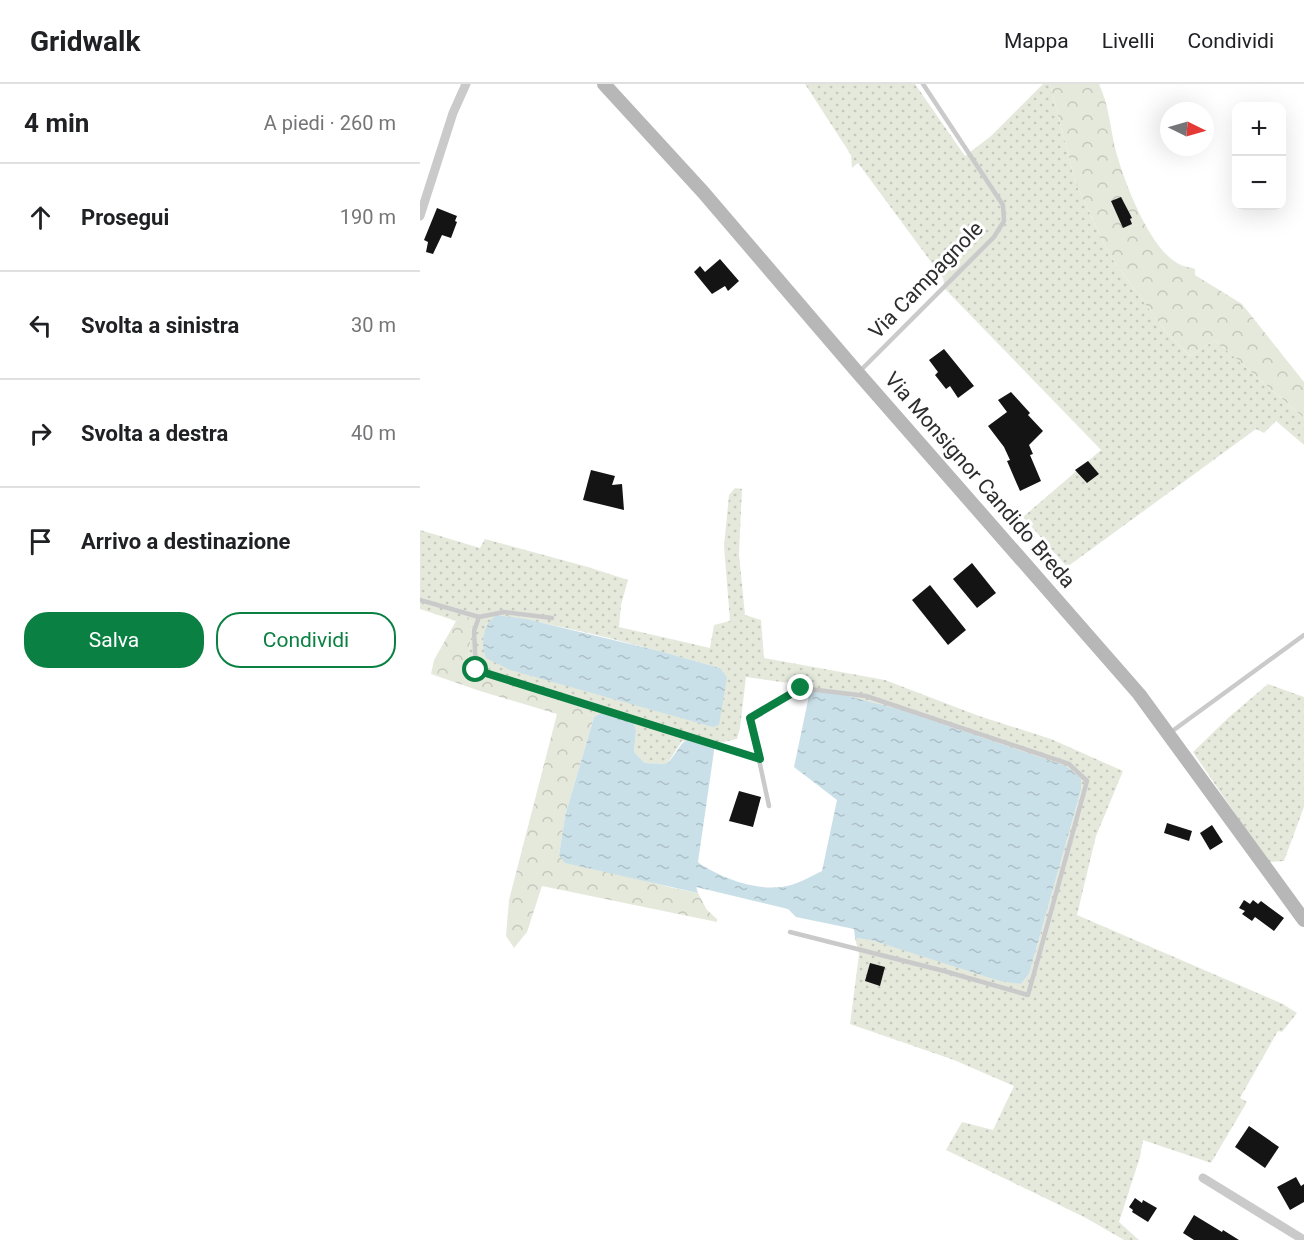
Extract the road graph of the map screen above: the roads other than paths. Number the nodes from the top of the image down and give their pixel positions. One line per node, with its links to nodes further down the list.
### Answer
1 (466, 84): 4 (street)
2 (604, 84): 5 (main road, Via Monsignor Candido Breda)
3 (923, 84): 5 (lane, Via Campagnole)
4 (420, 216)
5 (858, 373): 10 (main road, Via Monsignor Candido Breda)
6 (420, 600): 7 (lane)
7 (480, 617): 8 (lane); 11 (lane)
8 (552, 618)
9 (1304, 635): 10 (lane)
10 (1168, 734): 13 (main road, Via Monsignor Candido Breda)
11 (760, 759): 12 (lane); 14 (lane)
12 (769, 806)
13 (1304, 920)
14 (790, 932)
15 (1203, 1178): 16 (street)
16 (1304, 1240)

